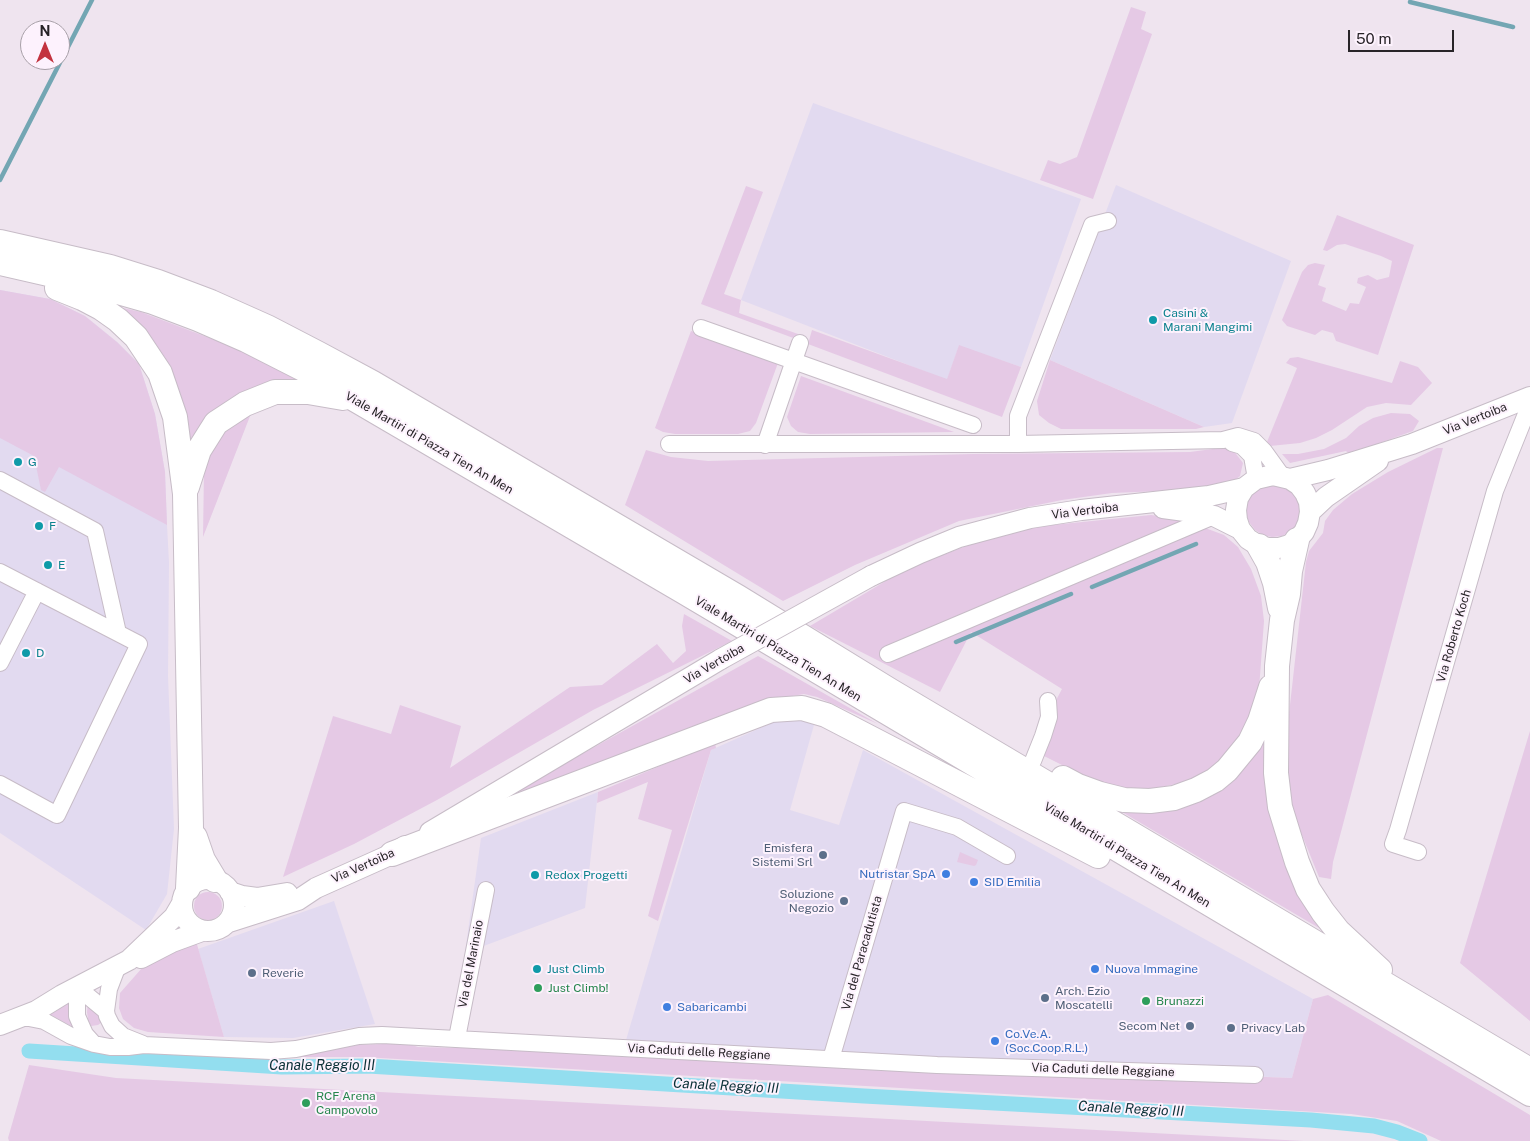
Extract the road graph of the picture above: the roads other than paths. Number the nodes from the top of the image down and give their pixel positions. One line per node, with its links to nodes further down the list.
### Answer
1 (1108, 221): 14 (street)
2 (0, 242): 34 (highway, Viale Martiri di Piazza Tien An Men)
3 (0, 263): 9 (highway, Viale Martiri di Piazza Tien An Men)
4 (0, 274): 20 (highway)
5 (702, 328): 7 (street)
6 (800, 343): 7 (street)
7 (794, 361): 11 (street); 15 (street)
8 (1530, 397): 16 (main road, Via Vertoiba)
9 (358, 401): 20 (highway); 46 (highway, Viale Martiri di Piazza Tien An Men)
10 (1530, 404): 39 (street, Via Roberto Koch)
11 (974, 425)
12 (1222, 440): 14 (street); 17 (street); 19 (street)
13 (669, 444): 15 (street)
14 (1018, 444): 15 (street)
15 (765, 445)
16 (1391, 451): 17 (main road, Via Vertoiba); 22 (main road, Via Vertoiba)
17 (1286, 477): 19 (main road, Via Vertoiba); 22 (main road)
18 (0, 480): 30 (street)
19 (1250, 483): 21 (main road, Via Vertoiba); 24 (main road)
20 (185, 494): 38 (highway)
21 (1136, 505): 23 (main road, Via Vertoiba); 40 (main road, Via Vertoiba, bridge)
22 (1310, 512): 25 (main road, Via Vertoiba)
23 (1214, 516): 24 (main road, Via Vertoiba); 31 (street)
24 (1240, 529): 26 (main road, Via Vertoiba)
25 (1297, 540): 26 (main road); 29 (highway)
26 (1259, 546): 29 (highway)
27 (0, 572): 28 (street)
28 (37, 591): 30 (street); 32 (street)
29 (1282, 620): 33 (highway)
30 (118, 633): 37 (street)
31 (888, 654)
32 (0, 663)
33 (1277, 666): 36 (highway); 51 (highway)
34 (891, 691): 36 (highway); 51 (highway, Viale Martiri di Piazza Tien An Men)
35 (1048, 701): 36 (street)
36 (1033, 761)
37 (0, 784)
38 (191, 828): 42 (highway); 45 (highway)
39 (1418, 852)
40 (392, 854): 43 (main road, Via Vertoiba); 46 (highway)
41 (1007, 856): 57 (street, Via del Paracadutista)
42 (223, 886): 43 (main road, Via Vertoiba); 45 (main road, Via Vertoiba); 47 (main road)
43 (316, 888): 47 (main road, Via Vertoiba)
44 (486, 890): 54 (street, Via del Marinaio)
45 (185, 897): 48 (main road); 49 (main road, Via Vertoiba)
46 (1233, 918): 60 (highway, Viale Martiri di Piazza Tien An Men)
47 (229, 922): 48 (main road, Via Vertoiba)
48 (202, 931): 49 (main road, Via Vertoiba)
49 (123, 964): 50 (main road, Via Vertoiba); 52 (street)
50 (70, 991): 52 (street, Via Caduti delle Reggiane); 53 (main road, Via Vertoiba); 55 (street)
51 (1406, 996): 58 (highway, Viale Martiri di Piazza Tien An Men)
52 (108, 1017): 55 (street); 56 (street, Via Caduti delle Reggiane)
53 (6, 1018): 55 (street, Via Caduti delle Reggiane)
54 (457, 1038): 56 (street, Via Caduti delle Reggiane); 57 (street, Via Caduti delle Reggiane)
55 (94, 1044): 56 (street, Via Caduti delle Reggiane)
56 (144, 1045)
57 (831, 1059): 59 (street, Via Caduti delle Reggiane)
58 (1530, 1070)
59 (1255, 1075)
60 (1530, 1094)

